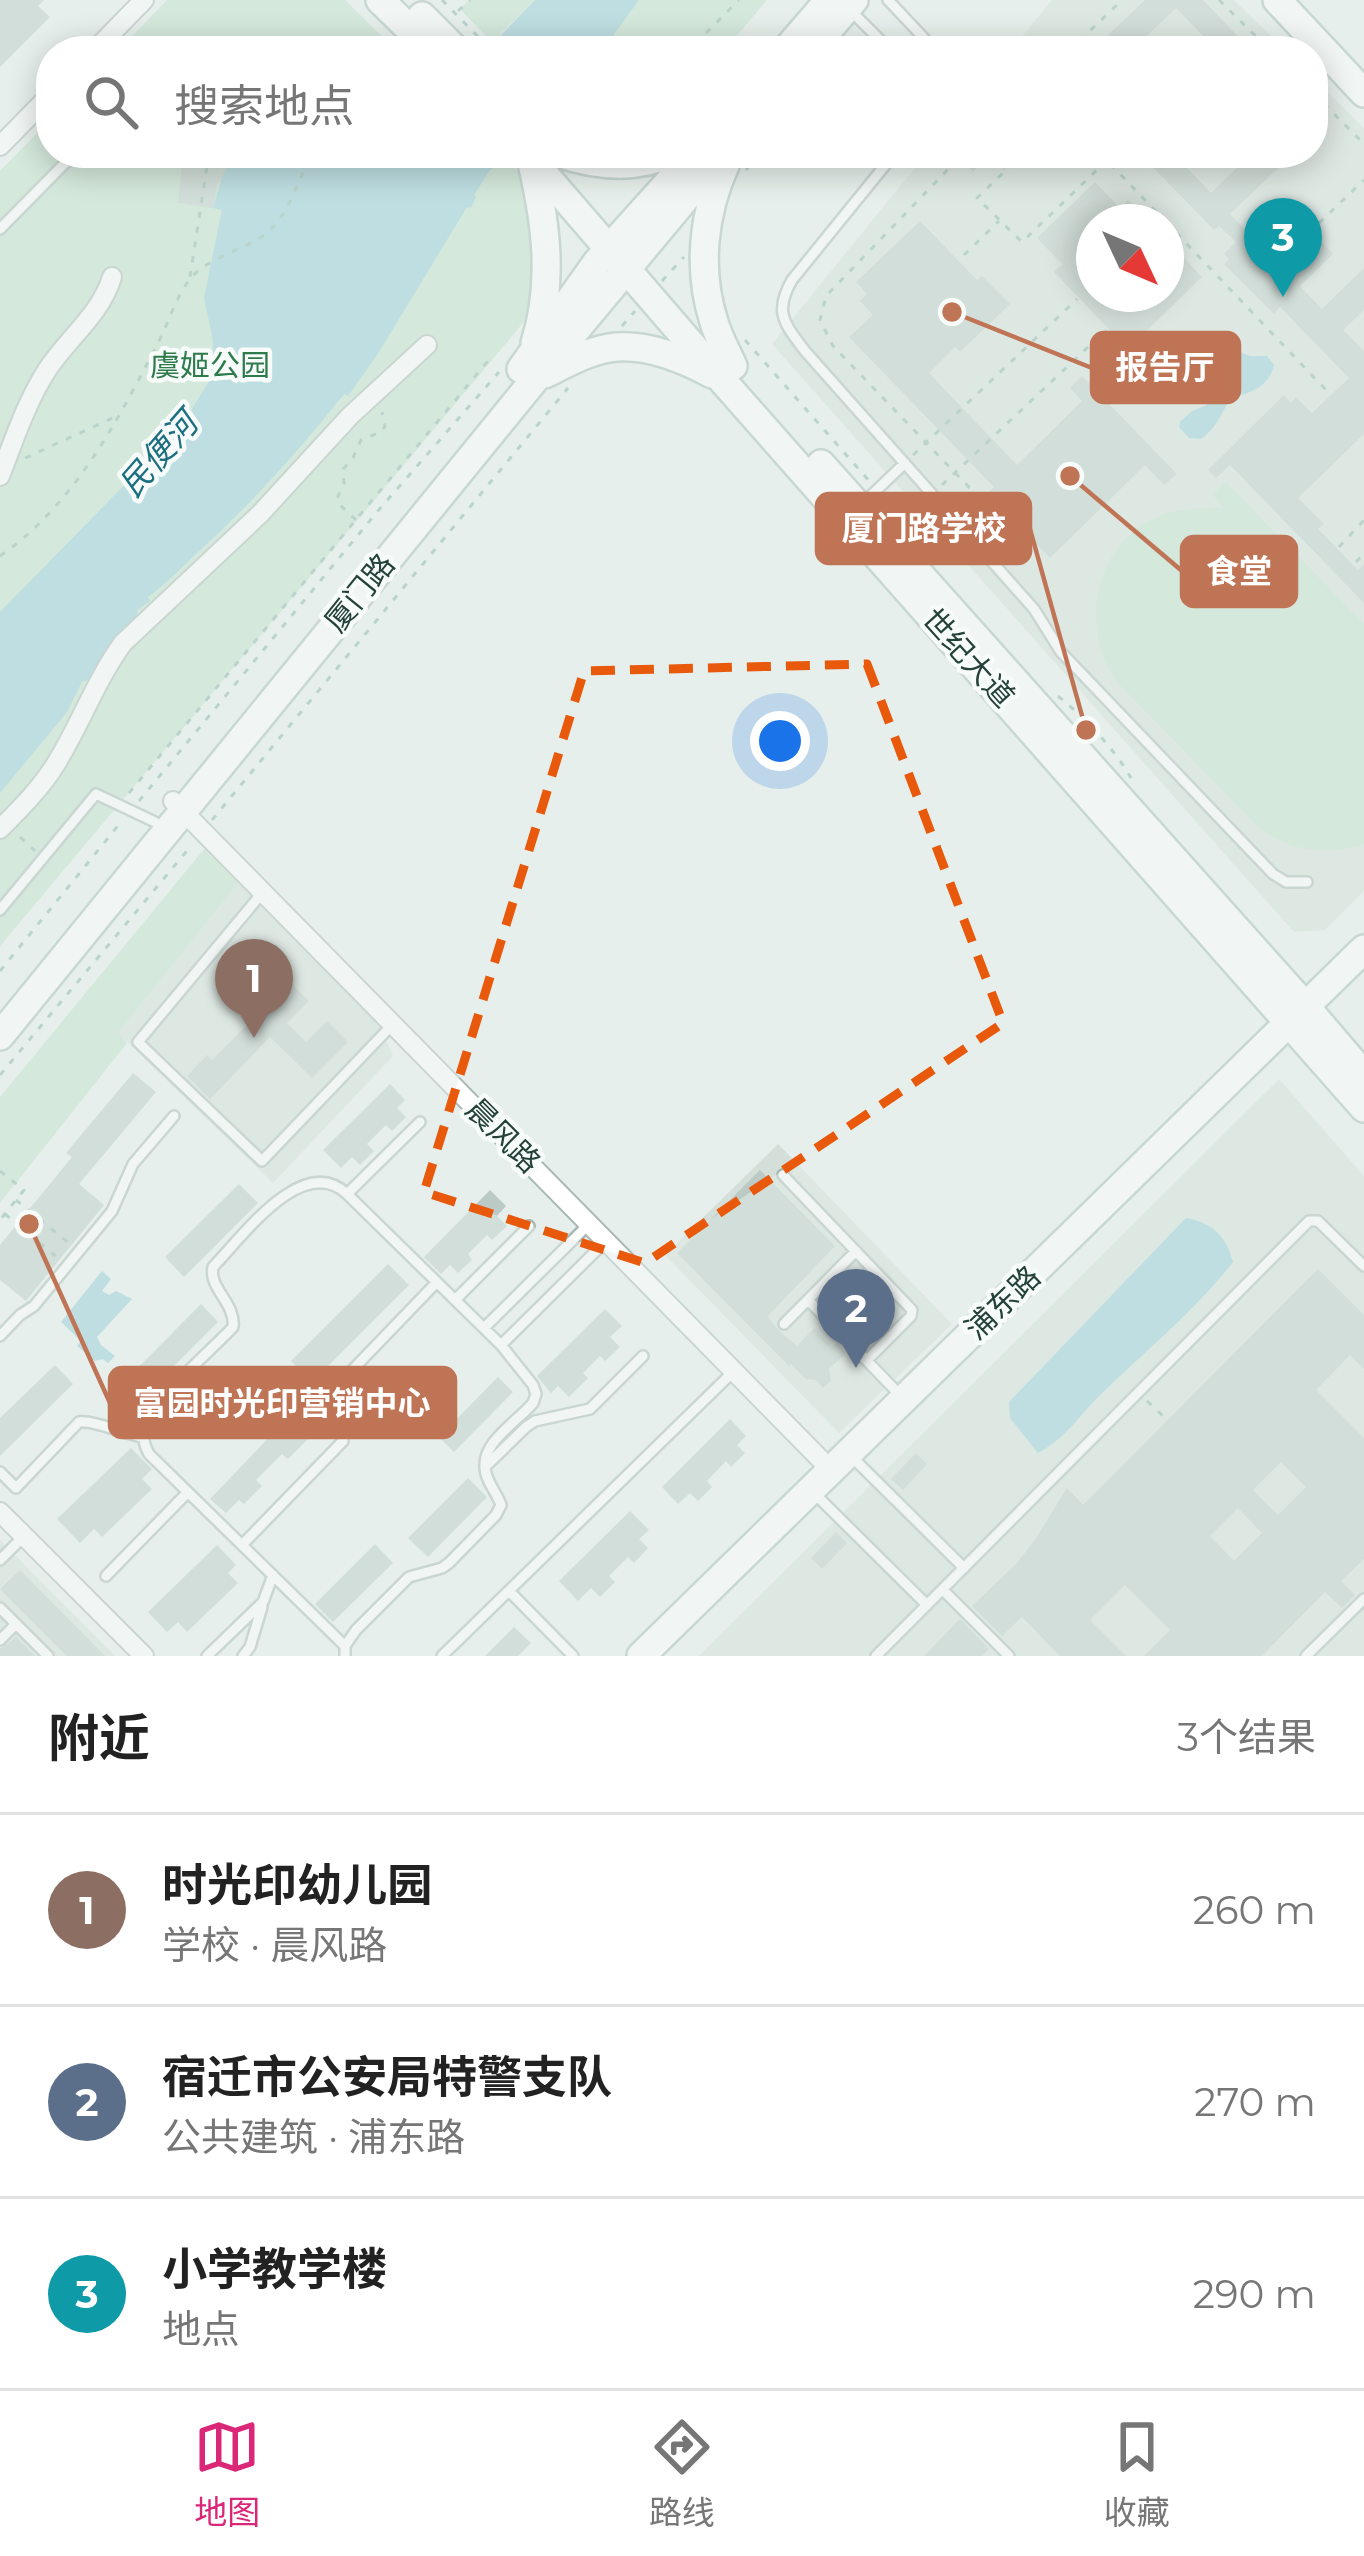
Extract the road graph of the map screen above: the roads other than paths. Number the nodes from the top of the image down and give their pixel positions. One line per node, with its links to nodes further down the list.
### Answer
1 (144, 0): 8 (street)
2 (380, 0): 9 (street)
3 (406, 0): 10 (street)
4 (888, 0): 14 (lane)
5 (1276, 0): 15 (street)
6 (1296, 0): 17 (street)
7 (843, 2): 11 (street); 12 (street); 13 (lane)
8 (109, 36)
9 (417, 36)
10 (457, 36)
11 (803, 36)
12 (830, 36)
13 (876, 36)
14 (922, 36)
15 (1310, 36)
16 (1328, 55): 18 (street)
17 (1364, 74)
18 (1364, 93)
19 (36, 109): 20 (street)
20 (0, 146)
21 (60, 168): 28 (lane)
22 (542, 168): 32 (street)
23 (553, 168): 29 (street, 世纪大道)
24 (684, 168): 29 (street, 厦门路)
25 (711, 168): 29 (street, 厦门路)
26 (722, 168): 33 (street)
27 (883, 168): 34 (lane)
28 (0, 229)
29 (624, 252): 32 (street, 厦门路); 33 (street, 世纪大道)
30 (112, 277): 35 (street)
31 (428, 345): 40 (street)
32 (532, 369): 33 (street); 39 (street, 厦门路)
33 (728, 373): 37 (street, 世纪大道)
34 (904, 463): 36 (lane); 37 (lane)
35 (2, 472)
36 (932, 494): 38 (lane); 41 (lane)
37 (861, 506): 38 (street, 世纪大道)
38 (888, 537): 46 (street, 世纪大道)
39 (169, 815): 42 (street, 晨风路); 43 (lane); 45 (street, 厦门路); 48 (street, 厦门路)
40 (3, 826)
41 (1307, 882)
42 (263, 892): 47 (street, 晨风路); 47 (lane)
43 (0, 910)
44 (1364, 949): 46 (street, 浦东路)
45 (0, 1012)
46 (1299, 1014): 49 (street, 世纪大道); 50 (street, 世纪大道); 71 (street, 浦东路)
47 (393, 1024): 55 (street, 晨风路)
48 (0, 1036)
49 (1364, 1075)
50 (1364, 1108)
51 (174, 1116): 65 (lane)
52 (420, 1122): 54 (lane)
53 (783, 1175): 58 (lane)
54 (347, 1195): 60 (lane); 72 (lane)
55 (589, 1223): 57 (street, 晨风路); 64 (lane)
56 (529, 1226): 61 (lane)
57 (606, 1241): 66 (lane); 69 (street, 晨风路)
58 (856, 1251): 62 (lane); 68 (lane)
59 (1364, 1266): 82 (lane)
60 (437, 1282): 61 (lane); 70 (lane)
61 (455, 1300): 64 (lane)
62 (808, 1300): 63 (lane); 68 (lane)
63 (784, 1324)
64 (484, 1328): 66 (lane)
65 (0, 1336)
66 (501, 1345): 74 (lane)
67 (644, 1356): 74 (lane)
68 (867, 1360): 71 (lane)
69 (734, 1371): 76 (street, 晨风路); 86 (lane)
70 (335, 1388)
71 (905, 1400): 76 (street, 浦东路)
72 (143, 1437): 75 (lane); 77 (lane)
73 (343, 1441): 80 (lane)
74 (484, 1468): 93 (lane)
75 (0, 1472)
76 (831, 1472): 82 (lane); 89 (lane); 100 (street, 浦东路)
77 (188, 1492): 80 (lane); 84 (lane)
78 (0, 1512): 79 (street)
79 (24, 1536): 81 (lane); 95 (street)
80 (242, 1545): 83 (lane)
81 (0, 1560)
82 (964, 1568): 85 (lane)
83 (273, 1575): 88 (lane); 93 (lane)
84 (106, 1576)
85 (943, 1589): 89 (lane); 102 (lane)
86 (509, 1591): 98 (lane); 99 (lane)
87 (1364, 1599): 103 (lane)
88 (263, 1602): 96 (lane); 97 (lane)
89 (927, 1605): 101 (lane)
90 (0, 1609): 91 (lane)
91 (16, 1624): 92 (lane); 94 (lane)
92 (0, 1640)
93 (345, 1651)
94 (48, 1656)
95 (144, 1656)
96 (207, 1656)
97 (243, 1656)
98 (442, 1656)
99 (573, 1656)
100 (641, 1656)
101 (876, 1656)
102 (1009, 1656)
103 (1306, 1656)

